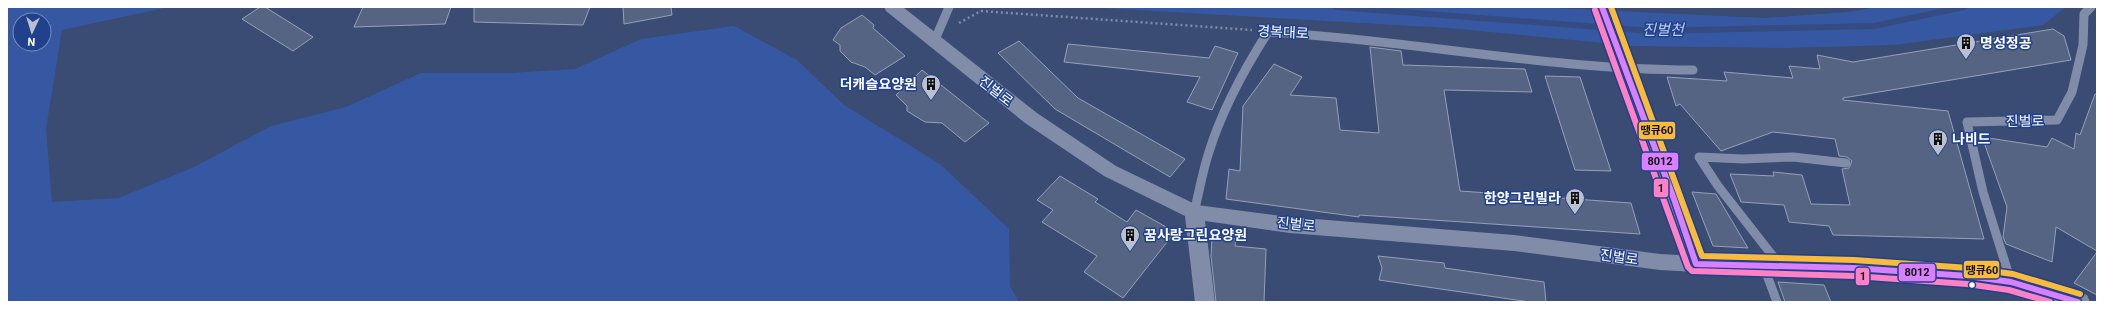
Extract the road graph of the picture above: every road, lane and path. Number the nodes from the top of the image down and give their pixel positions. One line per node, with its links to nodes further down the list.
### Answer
1 (892, 7): 7 (street, 진벌로)
2 (1602, 7): 8 (street)
3 (2091, 7): 14 (lane, 진벌로)
4 (948, 8): 5 (lane)
5 (943, 22): 6 (path, 경복대로); 7 (lane)
6 (1268, 32): 8 (lane, 경복대로); 11 (lane)
7 (934, 42): 11 (street, 진벌로)
8 (1623, 65): 9 (lane, 경복대로); 12 (street)
9 (1693, 70)
10 (1846, 163): 13 (lane)
11 (1194, 212): 12 (street, 진벌로); 15 (street)
12 (1696, 264): 13 (street, 진벌로)
13 (1772, 267): 14 (street, 진벌로); 16 (lane)
14 (2011, 282): 17 (street, 진벌로)
15 (1205, 302)
16 (1777, 302)
17 (2078, 302)

